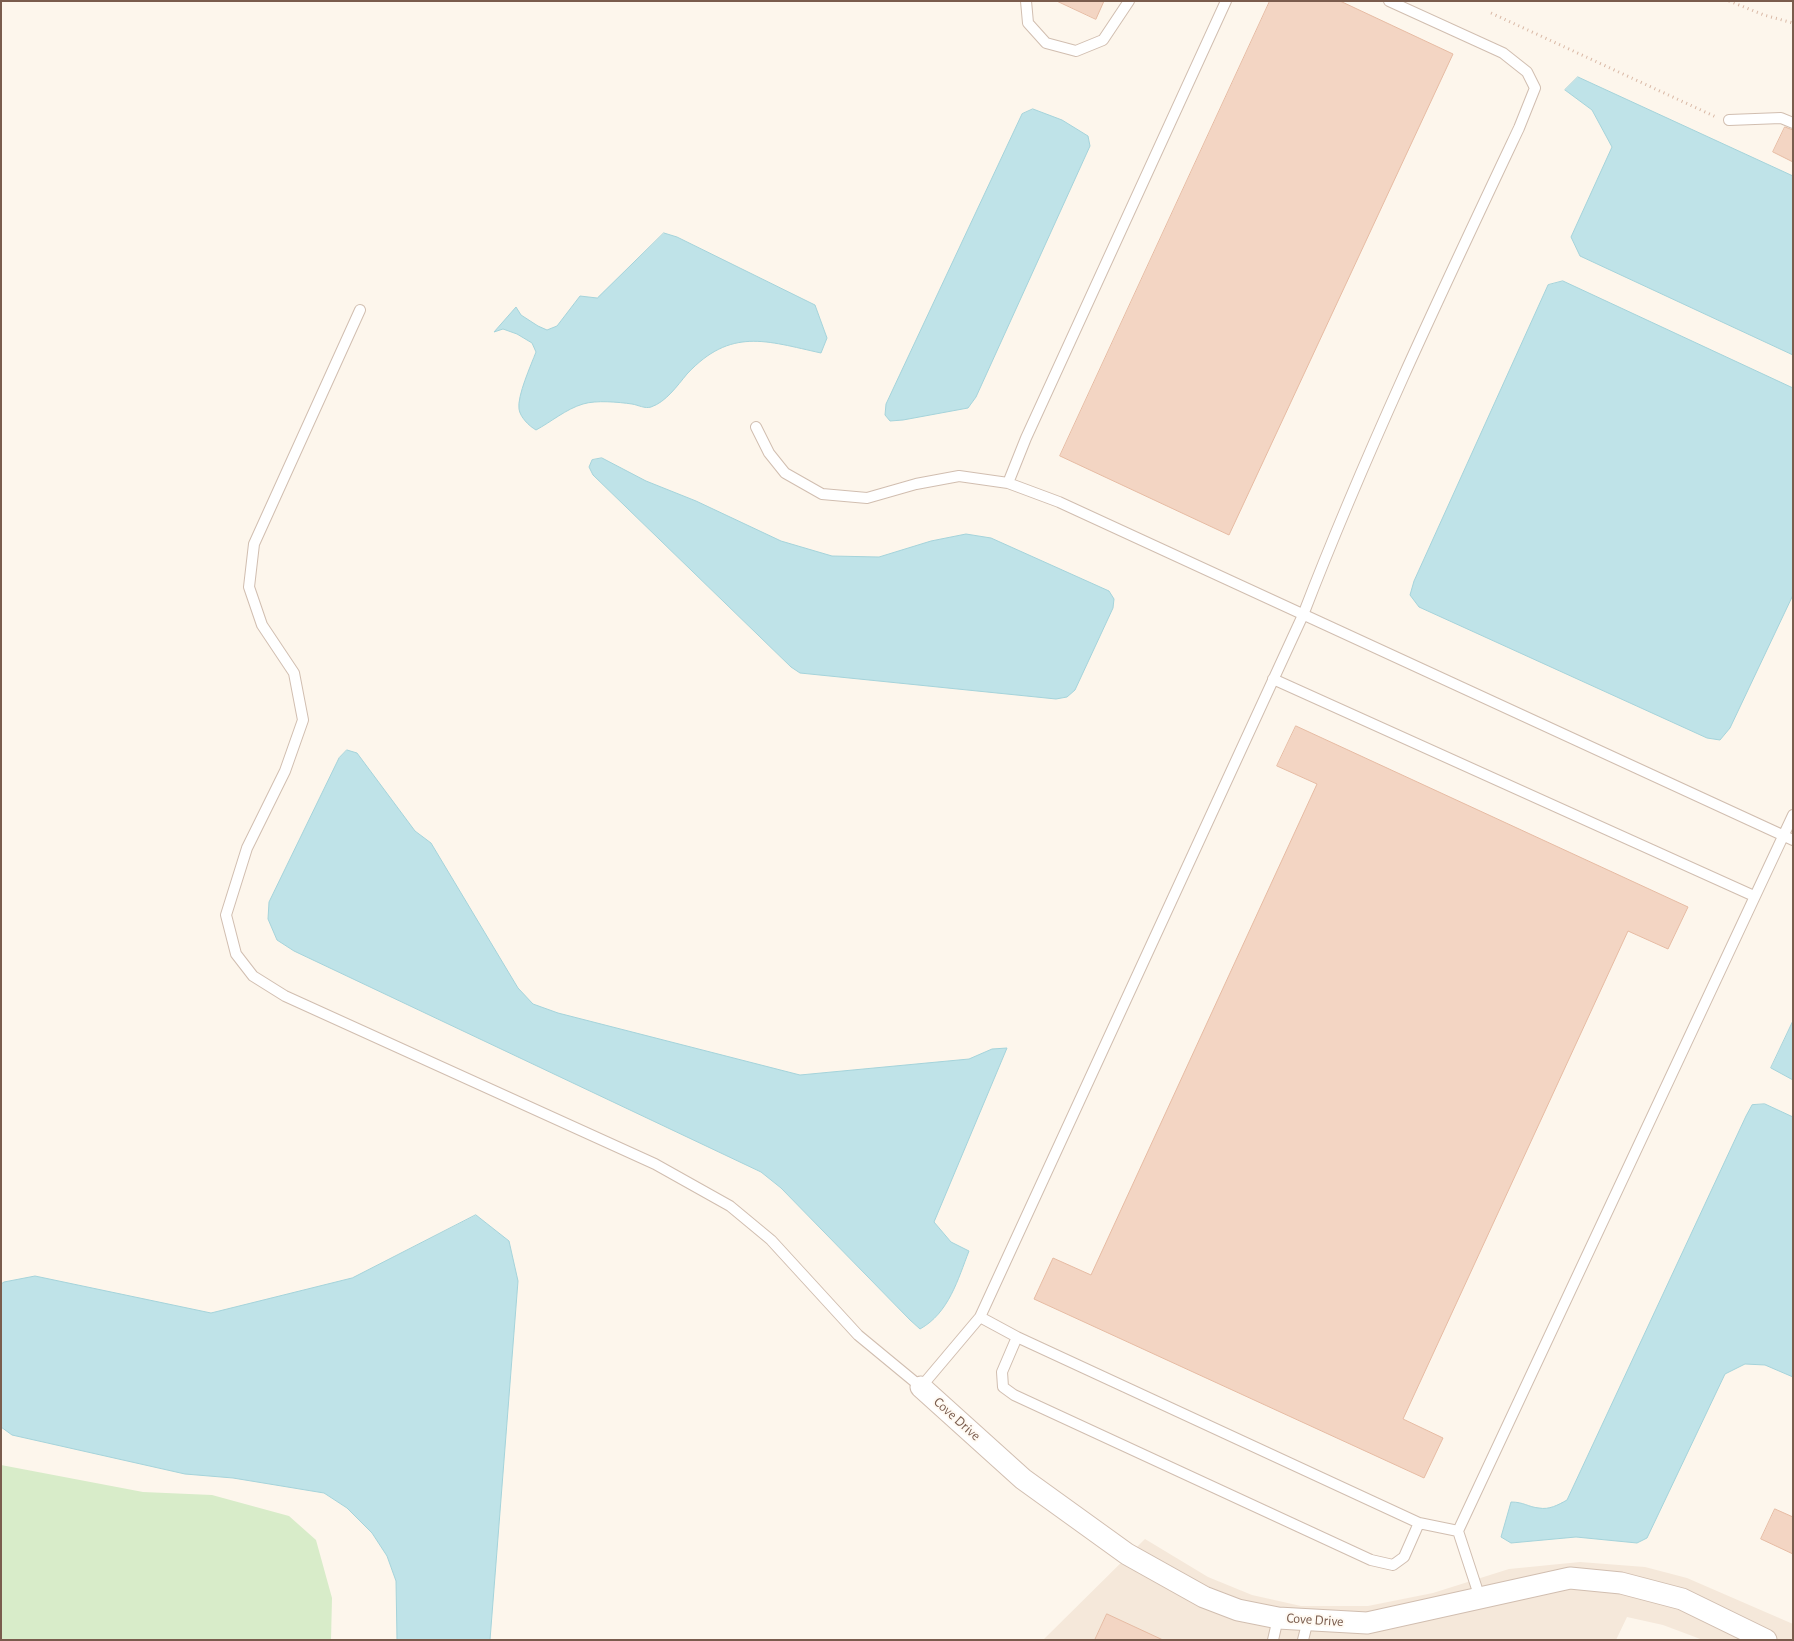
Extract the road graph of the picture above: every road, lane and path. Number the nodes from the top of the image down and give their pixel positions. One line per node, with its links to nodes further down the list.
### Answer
1 (1026, 1): 2 (lane)
2 (1129, 1)
3 (1226, 1): 13 (lane)
4 (1389, 1): 14 (lane)
5 (1729, 1): 6 (path)
6 (1738, 3): 8 (path)
7 (1491, 13): 9 (path)
8 (1793, 23)
9 (1729, 120): 10 (lane)
10 (1793, 123)
11 (360, 310): 22 (lane)
12 (756, 427): 13 (lane)
13 (1008, 483): 14 (lane)
14 (1303, 615): 15 (lane); 17 (lane)
15 (1273, 680): 19 (lane); 20 (lane)
16 (1793, 815): 17 (lane)
17 (1783, 836): 18 (lane); 19 (lane)
18 (1793, 840)
19 (1754, 896): 24 (lane)
20 (980, 1318): 21 (lane); 22 (lane)
21 (1017, 1338): 23 (lane); 23 (lane)
22 (921, 1387): 26 (street, Cove Drive)
23 (1419, 1523): 24 (lane)
24 (1458, 1531): 25 (lane)
25 (1480, 1598): 27 (street, Cove Drive); 29 (street, Cove Drive)
26 (1278, 1618): 27 (street, Cove Drive); 28 (lane)
27 (1305, 1630)
28 (1274, 1640)
29 (1766, 1640)

